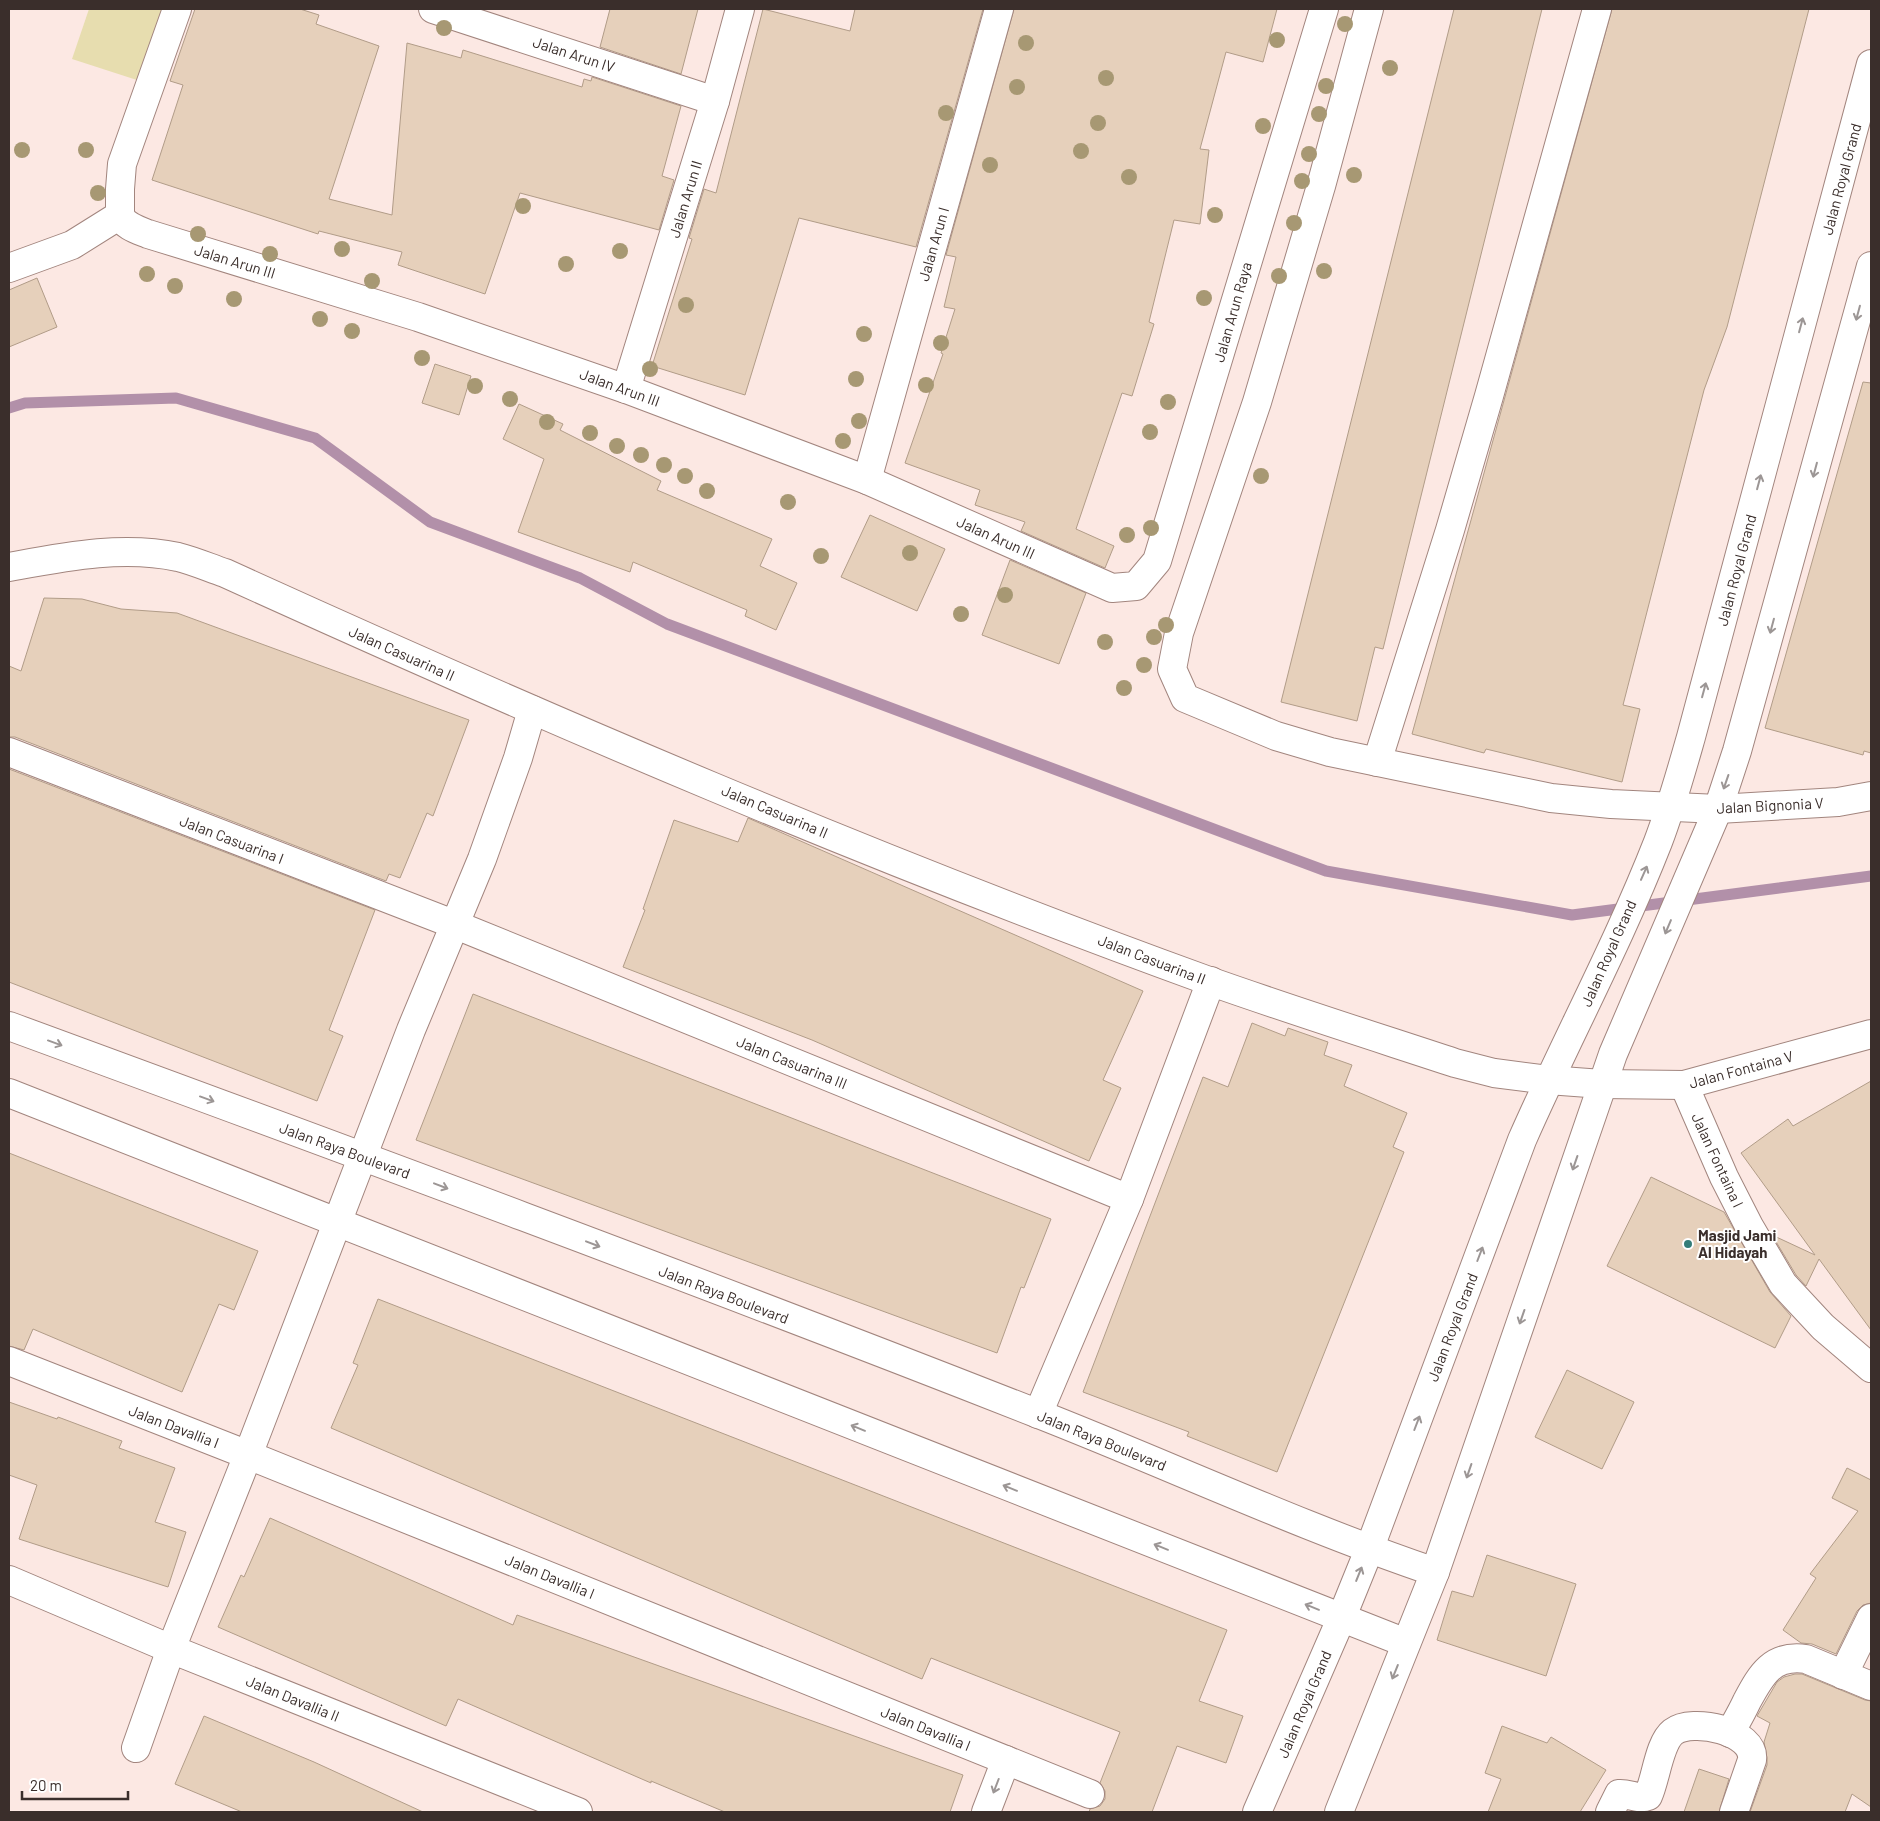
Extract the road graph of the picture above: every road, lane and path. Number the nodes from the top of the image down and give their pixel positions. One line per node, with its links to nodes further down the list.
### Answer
1 (177, 9): 10 (street)
2 (433, 9): 9 (street, Jalan Arun IV)
3 (740, 9): 9 (street, Jalan Arun II)
4 (999, 9): 14 (street, Jalan Arun I)
5 (1324, 9): 16 (street, Jalan Arun Raya)
6 (1369, 9): 19 (street, Jalan Bignonia V)
7 (1597, 9): 19 (street)
8 (1871, 64): 21 (street, Jalan Royal Grand, one-way to 8)
9 (715, 100): 13 (street, Jalan Arun II)
10 (120, 215): 12 (street); 13 (street, Jalan Arun III)
11 (1871, 266): 22 (street, one-way to 22)
12 (9, 268)
13 (626, 389): 14 (street, Jalan Arun III)
14 (867, 480): 16 (street, Jalan Arun III)
15 (9, 567): 17 (street, Jalan Casuarina II)
16 (1112, 588)
17 (532, 710): 23 (street); 24 (street, Jalan Casuarina II)
18 (9, 752): 23 (street, Jalan Casuarina I)
19 (1377, 762): 21 (street, Jalan Bignonia V)
20 (1871, 796): 22 (street, Jalan Bignonia V)
21 (1669, 807): 22 (street, Jalan Bignonia V); 27 (street, Jalan Royal Grand, one-way to 21)
22 (1718, 809): 28 (street, one-way to 28)
23 (456, 925): 31 (street); 32 (street, Jalan Casuarina III)
24 (1211, 981): 27 (street, Jalan Casuarina II); 32 (street)
25 (9, 1026): 31 (street, Jalan Raya Boulevard, one-way to 31)
26 (1871, 1034): 29 (street, Jalan Fontaina V)
27 (1548, 1080): 28 (street, Jalan Fontaina V); 38 (street, Jalan Royal Grand, one-way to 27)
28 (1602, 1084): 29 (street, Jalan Fontaina V); 39 (street, one-way to 39)
29 (1684, 1085): 35 (street, Jalan Fontaina I)
30 (9, 1093): 33 (street)
31 (364, 1156): 33 (street); 36 (street, Jalan Raya Boulevard, one-way to 36)
32 (1129, 1199): 36 (street)
33 (338, 1222): 37 (street); 42 (street, one-way to 33)
34 (9, 1361): 37 (street, Jalan Davallia I)
35 (1871, 1368)
36 (1038, 1414): 38 (street, Jalan Raya Boulevard)
37 (248, 1455): 44 (street); 49 (street, Jalan Davallia I)
38 (1369, 1550): 39 (street, Jalan Raya Boulevard); 42 (street, Jalan Royal Grand, one-way to 38)
39 (1435, 1572): 43 (street)
40 (9, 1580): 44 (street, Jalan Davallia II)
41 (1871, 1618): 45 (street)
42 (1341, 1619): 43 (street); 53 (street, Jalan Royal Grand)
43 (1406, 1643): 54 (street, one-way to 54)
44 (171, 1649): 48 (street); 51 (street, Jalan Davallia II)
45 (1843, 1675): 46 (street); 47 (street)
46 (1871, 1686)
47 (1730, 1733): 55 (street); 56 (street)
48 (136, 1748)
49 (1006, 1760): 50 (street, Jalan Davallia I); 52 (street, one-way to 52)
50 (1090, 1794)
51 (578, 1812)
52 (986, 1812)
53 (1257, 1812)
54 (1339, 1812)
55 (1610, 1812)
56 (1734, 1812)

